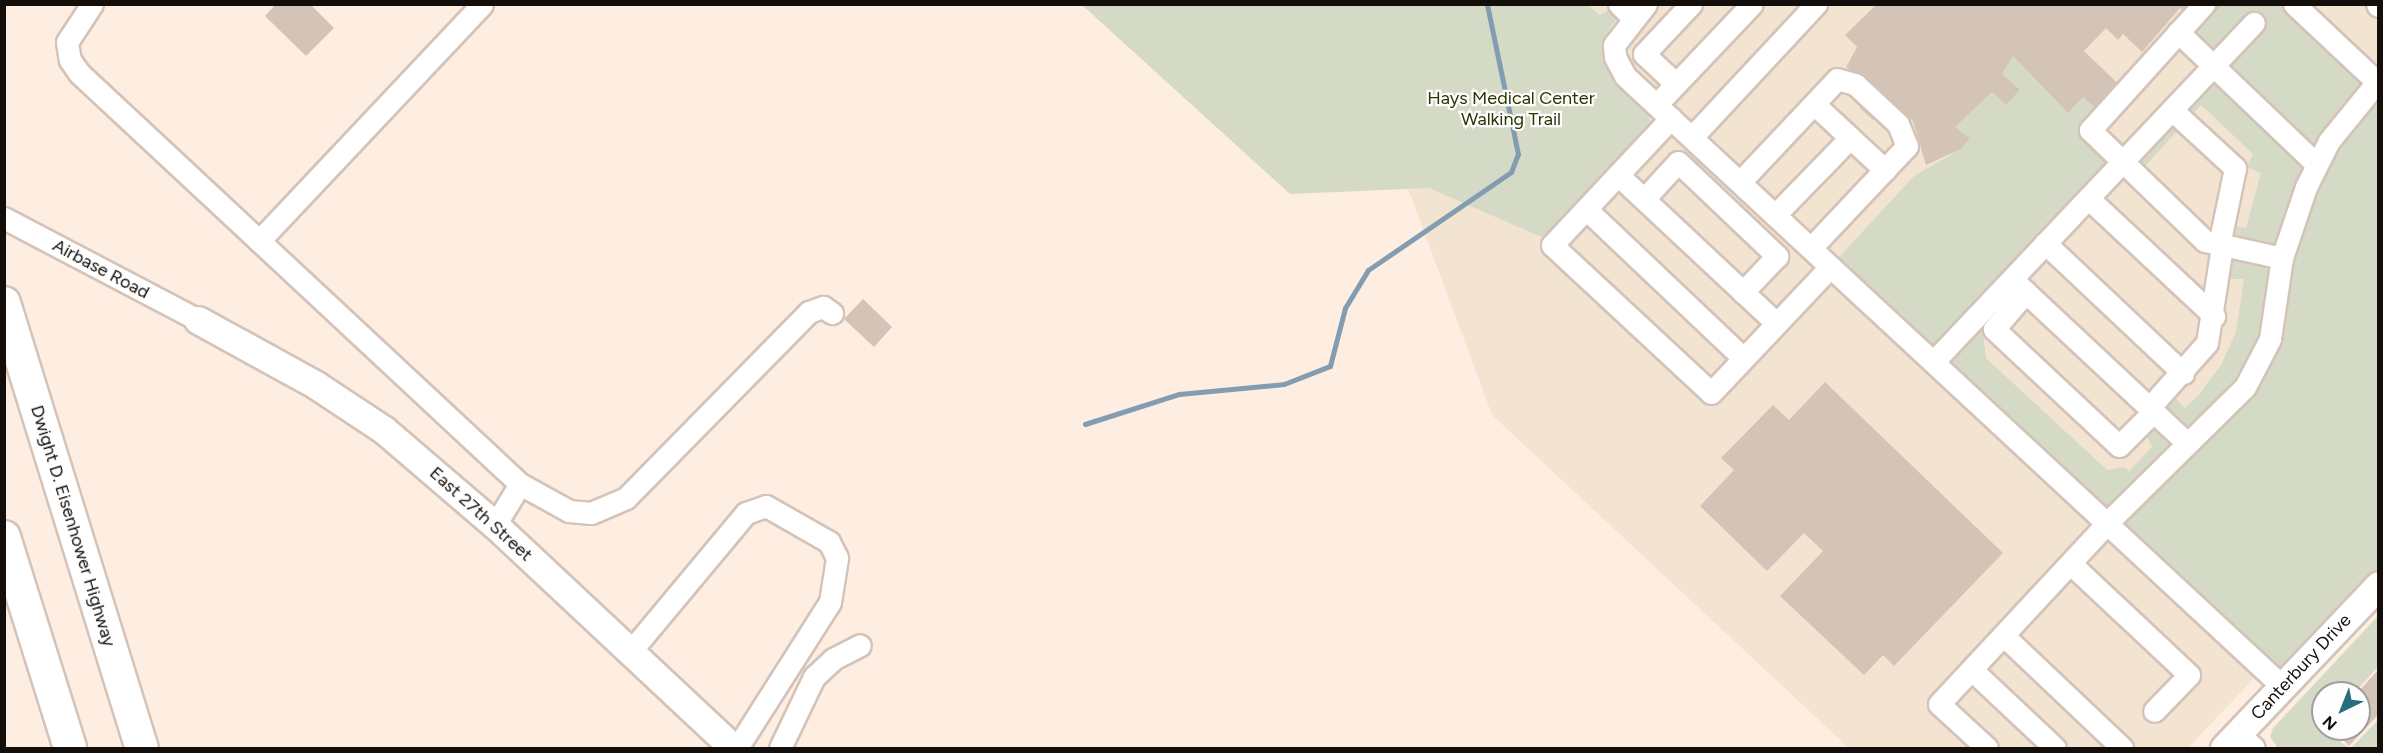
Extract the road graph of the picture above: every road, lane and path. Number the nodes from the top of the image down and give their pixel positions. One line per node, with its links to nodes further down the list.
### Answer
1 (92, 4): 29 (street)
2 (482, 4): 29 (street)
3 (1691, 4): 13 (street)
4 (1752, 4): 13 (street)
5 (1816, 4): 17 (street)
6 (2204, 4): 10 (street)
7 (2294, 4): 12 (street)
8 (1633, 9): 16 (street)
9 (2254, 23): 11 (street)
10 (2178, 33): 11 (street); 19 (street)
11 (2213, 66): 15 (street); 20 (street)
12 (2378, 81): 20 (street)
13 (1676, 84): 16 (street)
14 (1814, 104): 18 (street); 21 (street); 23 (street)
15 (2172, 110): 19 (street); 31 (street)
16 (1664, 112): 17 (street); 22 (street)
17 (1692, 137): 23 (street)
18 (1850, 138): 21 (street); 27 (street)
19 (2121, 163): 24 (street); 31 (street)
20 (2316, 164): 33 (street)
21 (1885, 170): 32 (street)
22 (1618, 175): 25 (street); 26 (street)
23 (1740, 182): 27 (street)
24 (2088, 198): 30 (street); 39 (street)
25 (1644, 199): 36 (street); 36 (street)
26 (1586, 209): 43 (street); 43 (street)
27 (1775, 215): 32 (street)
28 (4, 218): 40 (street, Airbase Road)
29 (259, 241): 48 (street)
30 (2045, 243): 35 (street); 45 (street)
31 (2220, 246): 33 (street); 39 (street)
32 (1811, 248): 34 (street)
33 (2282, 258): 47 (street)
34 (1830, 267): 41 (street); 44 (street)
35 (2019, 286): 44 (street); 46 (street); 46 (street)
36 (1743, 292): 41 (street)
37 (4, 303): 42 (highway, Dwight D. Eisenhower Highway)
38 (832, 313): 48 (street)
39 (2214, 316): 45 (street)
40 (198, 320): 50 (main road, East 27th Street)
41 (1776, 323): 43 (street)
42 (10, 342): 62 (highway, Dwight D. Eisenhower Highway)
43 (1743, 358)
44 (1935, 360): 49 (street)
45 (2183, 373): 46 (street)
46 (2151, 410): 47 (street)
47 (2187, 443): 49 (street)
48 (520, 484): 50 (street)
49 (2108, 522): 52 (street); 58 (street)
50 (495, 525): 56 (main road, East 27th Street)
51 (4, 537): 61 (highway)
52 (2072, 564): 54 (street); 59 (street)
53 (2379, 586): 58 (main road, Canterbury Drive)
54 (2004, 636): 57 (street); 67 (street)
55 (860, 645): 64 (street)
56 (630, 651): 63 (main road, East 27th Street); 63 (street)
57 (1972, 670): 65 (street); 66 (street)
58 (2283, 687): 60 (main road, Canterbury Drive)
59 (2154, 711)
60 (2239, 744)
61 (70, 748)
62 (142, 748)
63 (735, 748)
64 (780, 748)
65 (1987, 748)
66 (2055, 748)
67 (2122, 748)

